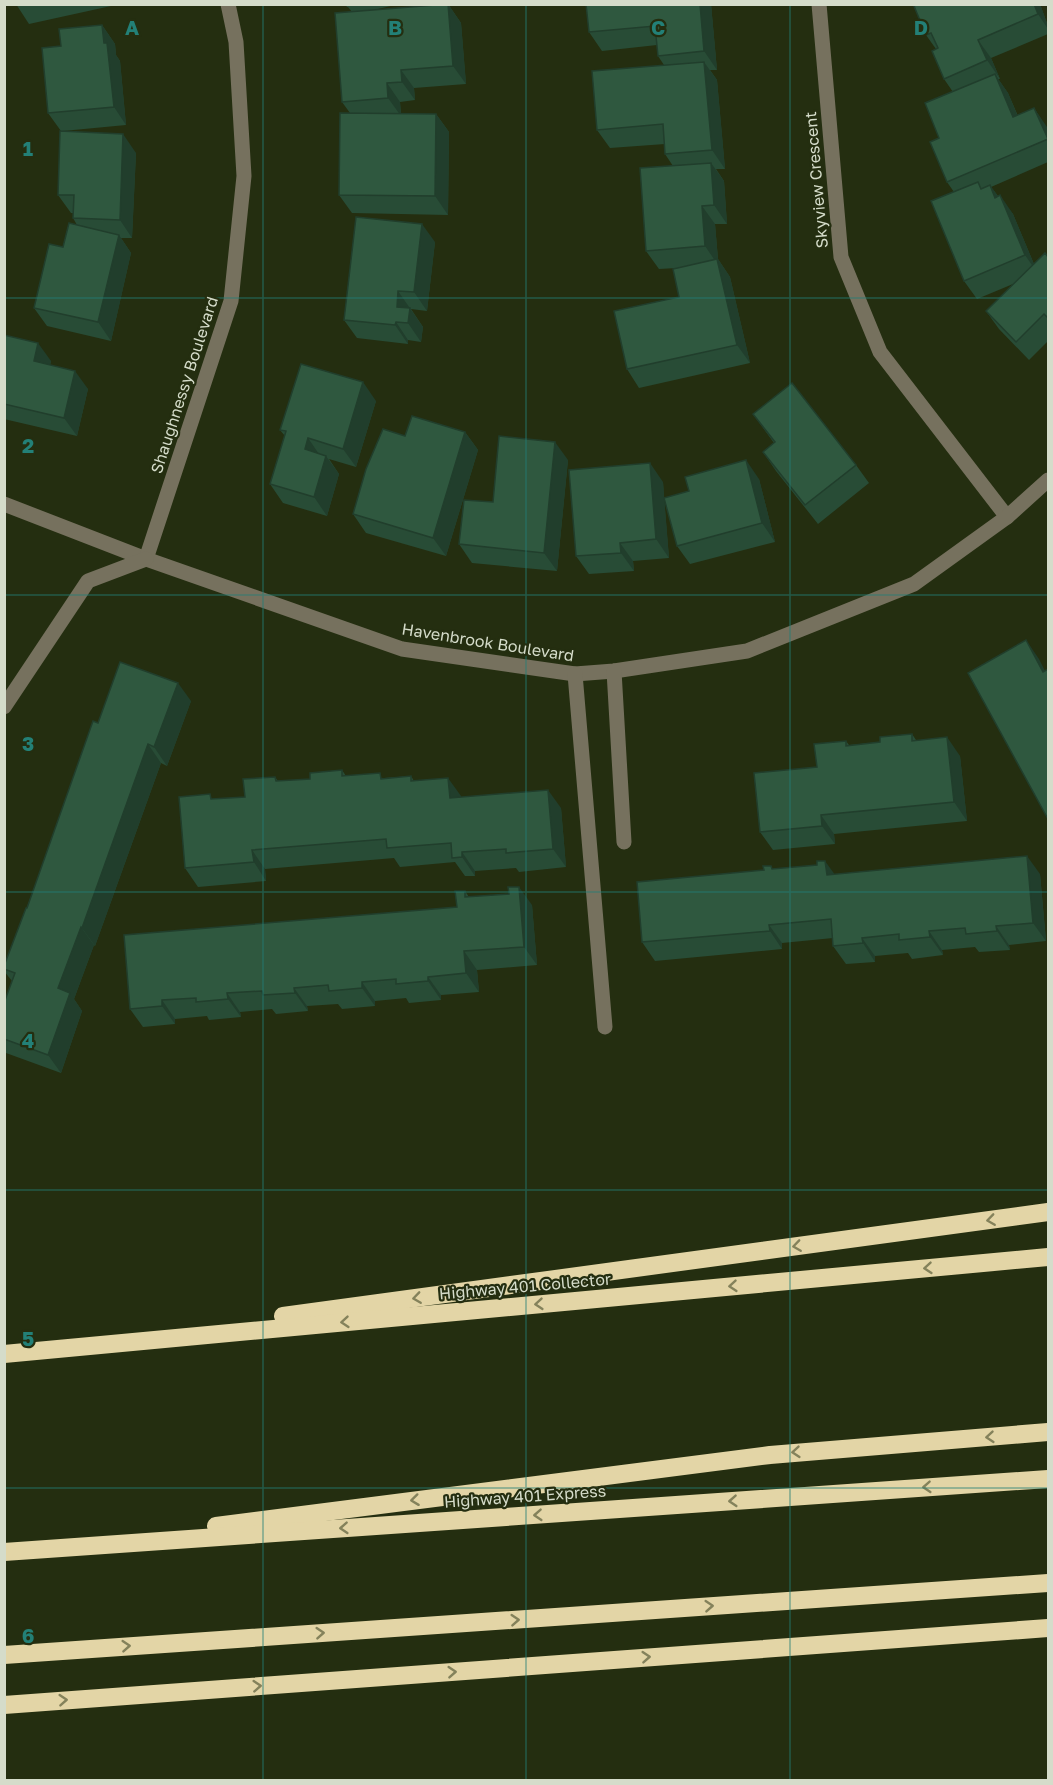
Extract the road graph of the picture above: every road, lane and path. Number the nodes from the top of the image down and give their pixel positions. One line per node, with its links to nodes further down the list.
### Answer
1 (228, 4): 6 (street, Shaughnessy Boulevard)
2 (819, 4): 5 (street, Skyview Crescent)
3 (1048, 480): 5 (street, Havenbrook Boulevard)
4 (4, 504): 6 (street, Havenbrook Boulevard)
5 (1007, 517): 7 (street, Havenbrook Boulevard)
6 (146, 559): 8 (street, Havenbrook Boulevard); 9 (street)
7 (614, 671): 8 (street, Havenbrook Boulevard); 10 (street)
8 (575, 674): 11 (street)
9 (4, 707)
10 (624, 842)
11 (604, 1027)
12 (1048, 1212): 14 (highway, one-way to 14)
13 (1048, 1257): 14 (highway, Highway 401 Collector, one-way to 14)
14 (8, 1354)
15 (1048, 1432): 17 (highway, one-way to 17)
16 (1048, 1479): 17 (highway, Highway 401 Express, one-way to 17)
17 (24, 1551): 18 (highway, Highway 401 Express)
18 (4, 1552)
19 (1048, 1583): 21 (highway, one-way to 19)
20 (1048, 1628): 22 (highway, one-way to 20)
21 (4, 1654)
22 (4, 1704)

